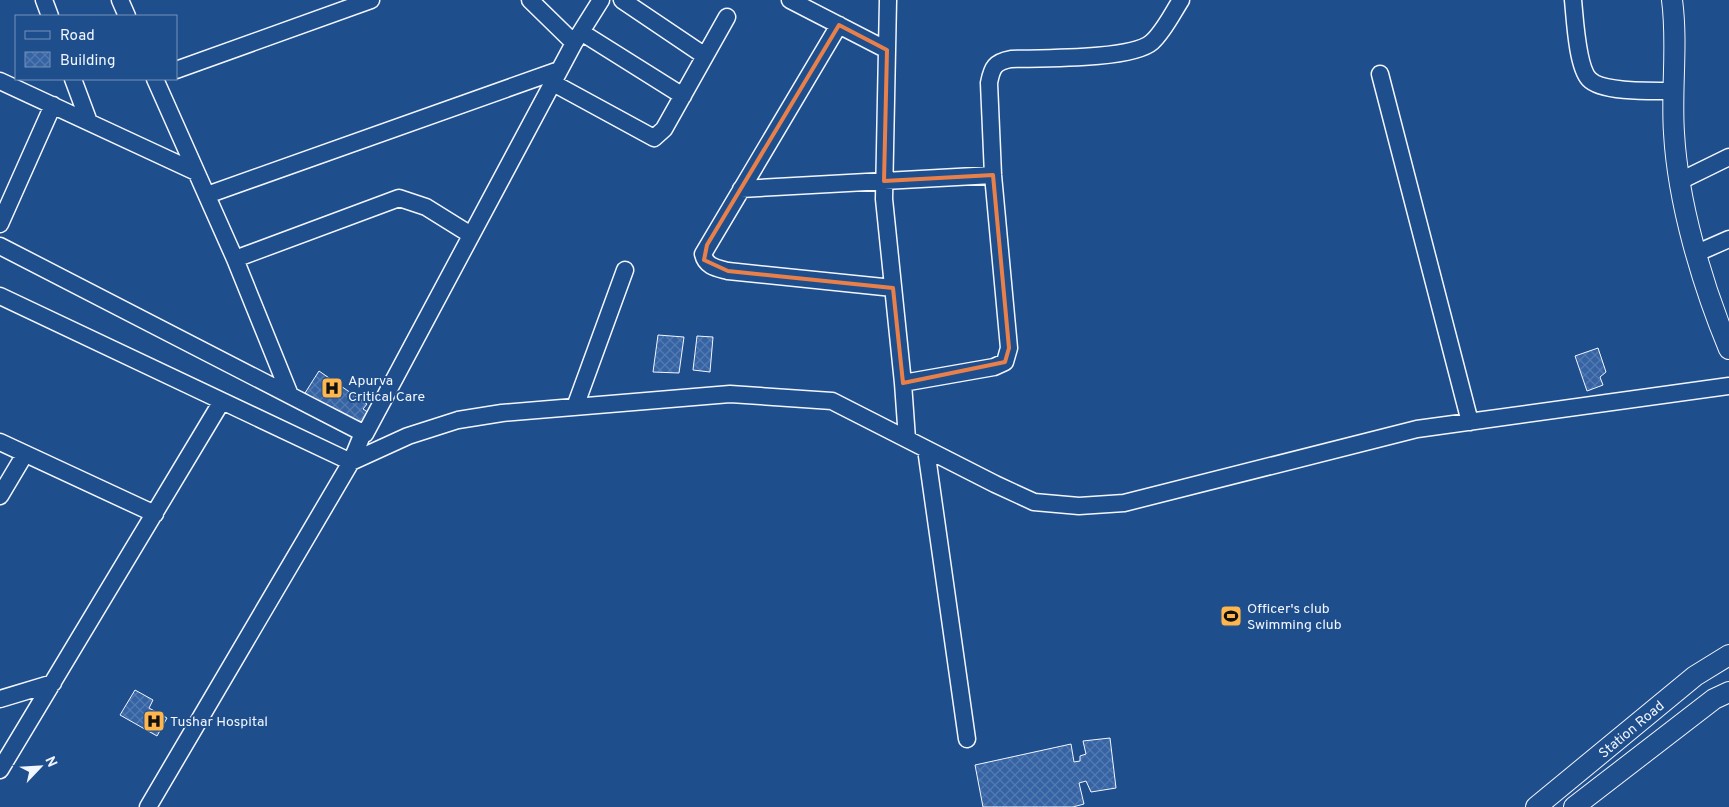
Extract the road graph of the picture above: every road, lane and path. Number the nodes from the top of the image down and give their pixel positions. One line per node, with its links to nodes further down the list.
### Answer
1 (44, 0): 12 (street)
2 (120, 0): 13 (street)
3 (371, 0): 19 (street)
4 (530, 0): 16 (street)
5 (601, 0): 16 (street)
6 (622, 0): 18 (street)
7 (790, 0): 15 (street)
8 (888, 0): 17 (street)
9 (1180, 0): 31 (street)
10 (1573, 0): 25 (street)
11 (1672, 0): 25 (main road)
12 (50, 15)
13 (127, 15)
14 (727, 17): 18 (street)
15 (839, 25): 17 (street); 34 (street)
16 (577, 37): 21 (street); 26 (street)
17 (887, 50): 32 (street)
18 (705, 56): 26 (street)
19 (178, 69)
20 (1380, 74): 52 (street)
21 (556, 76): 26 (street); 35 (street); 37 (street)
22 (73, 80): 28 (street)
23 (156, 80): 30 (street)
24 (0, 81): 27 (street)
25 (1673, 91): 33 (main road)
26 (683, 96)
27 (54, 105): 28 (street); 36 (street)
28 (89, 122): 30 (street)
29 (1729, 157): 33 (street)
30 (196, 172): 35 (street)
31 (993, 174): 32 (street); 47 (street)
32 (884, 181): 34 (street); 43 (street)
33 (1680, 181): 40 (main road)
34 (741, 189): 43 (street)
35 (207, 195): 41 (street)
36 (0, 224)
37 (471, 235): 41 (street); 53 (street)
38 (1729, 239): 40 (street)
39 (0, 246): 49 (street)
40 (1697, 253): 45 (main road)
41 (235, 259): 49 (street)
42 (626, 270): 51 (street)
43 (893, 288): 47 (street)
44 (0, 296): 50 (street)
45 (1722, 314): 46 (main road)
46 (1729, 349)
47 (903, 383): 54 (street)
48 (1729, 386): 52 (street)
49 (290, 396): 53 (street)
50 (222, 401): 58 (street); 60 (street)
51 (575, 407): 54 (street); 58 (street)
52 (1470, 422): 56 (street)
53 (363, 433): 58 (street)
54 (907, 439): 56 (street)
55 (0, 442): 57 (street)
56 (926, 449): 65 (street)
57 (26, 454): 59 (street); 60 (street)
58 (351, 462): 67 (street)
59 (0, 496)
60 (155, 514): 62 (street)
61 (1729, 655): 68 (main road, Station Road)
62 (53, 683): 64 (street); 66 (street)
63 (1729, 692): 69 (main road, Station Road)
64 (0, 699)
65 (967, 739)
66 (0, 770)
67 (148, 807)
68 (1536, 807)
69 (1574, 807)

